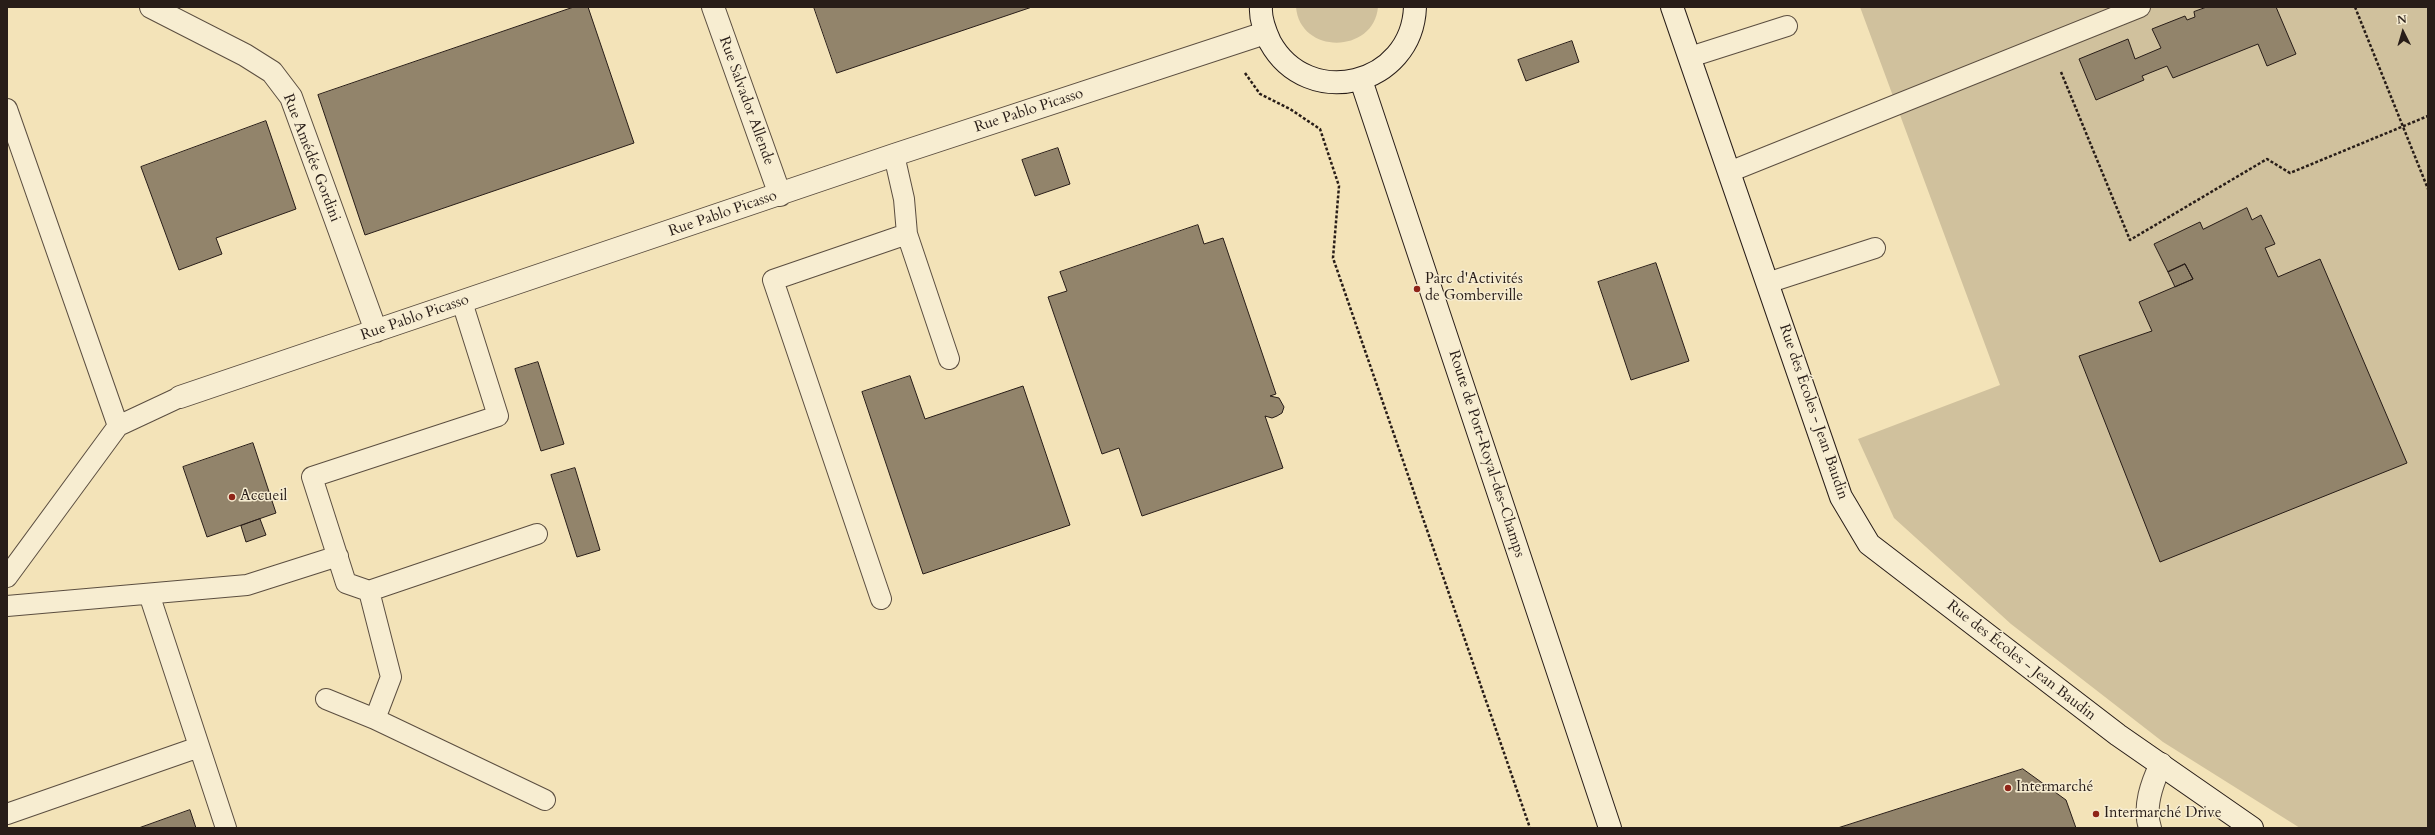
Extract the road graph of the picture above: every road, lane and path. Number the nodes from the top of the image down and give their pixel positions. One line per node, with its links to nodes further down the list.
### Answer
1 (151, 7): 25 (street, Rue Amédée Gordini)
2 (713, 7): 20 (street, Rue Salvador Allende)
3 (1261, 7): 9 (street)
4 (1415, 7): 13 (street)
5 (1672, 7): 12 (street, Rue des Écoles - Jean Baudin)
6 (2140, 7): 10 (lane)
7 (2355, 7): 16 (path)
8 (1787, 26): 12 (lane)
9 (1265, 33): 11 (street, Rue Pablo Picasso); 13 (street)
10 (2049, 44): 16 (path); 18 (lane)
11 (1226, 45): 17 (street, Rue Pablo Picasso); 43 (path)
12 (1690, 57): 18 (street, Rue des Écoles - Jean Baudin)
13 (1361, 80): 44 (street, Route de Port-Royal-des-Champs)
14 (7, 109): 28 (lane)
15 (2428, 116): 16 (path)
16 (2403, 126): 19 (path)
17 (894, 155): 20 (street, Rue Pablo Picasso); 21 (lane)
18 (1729, 172): 23 (street, Rue des Écoles - Jean Baudin)
19 (2428, 189)
20 (780, 195): 24 (street, Rue Pablo Picasso)
21 (907, 234): 26 (lane); 34 (lane)
22 (1874, 248): 23 (lane)
23 (1767, 284): 39 (street, Rue des Écoles - Jean Baudin)
24 (462, 302): 25 (street, Rue Pablo Picasso); 30 (lane)
25 (376, 331): 27 (street, Rue Pablo Picasso)
26 (950, 359)
27 (180, 396): 28 (lane)
28 (118, 426): 31 (lane)
29 (537, 534): 32 (lane)
30 (338, 556): 32 (lane); 33 (lane)
31 (7, 577)
32 (369, 591): 37 (lane)
33 (149, 594): 35 (lane); 38 (lane)
34 (881, 599)
35 (7, 606)
36 (326, 699): 37 (lane)
37 (375, 719): 40 (lane)
38 (199, 747): 41 (lane); 42 (lane)
39 (2162, 764): 45 (street); 46 (street, Rue des Écoles - Jean Baudin)
40 (546, 800)
41 (7, 814)
42 (226, 828)
43 (1530, 828)
44 (1610, 828)
45 (2150, 828)
46 (2252, 828)

